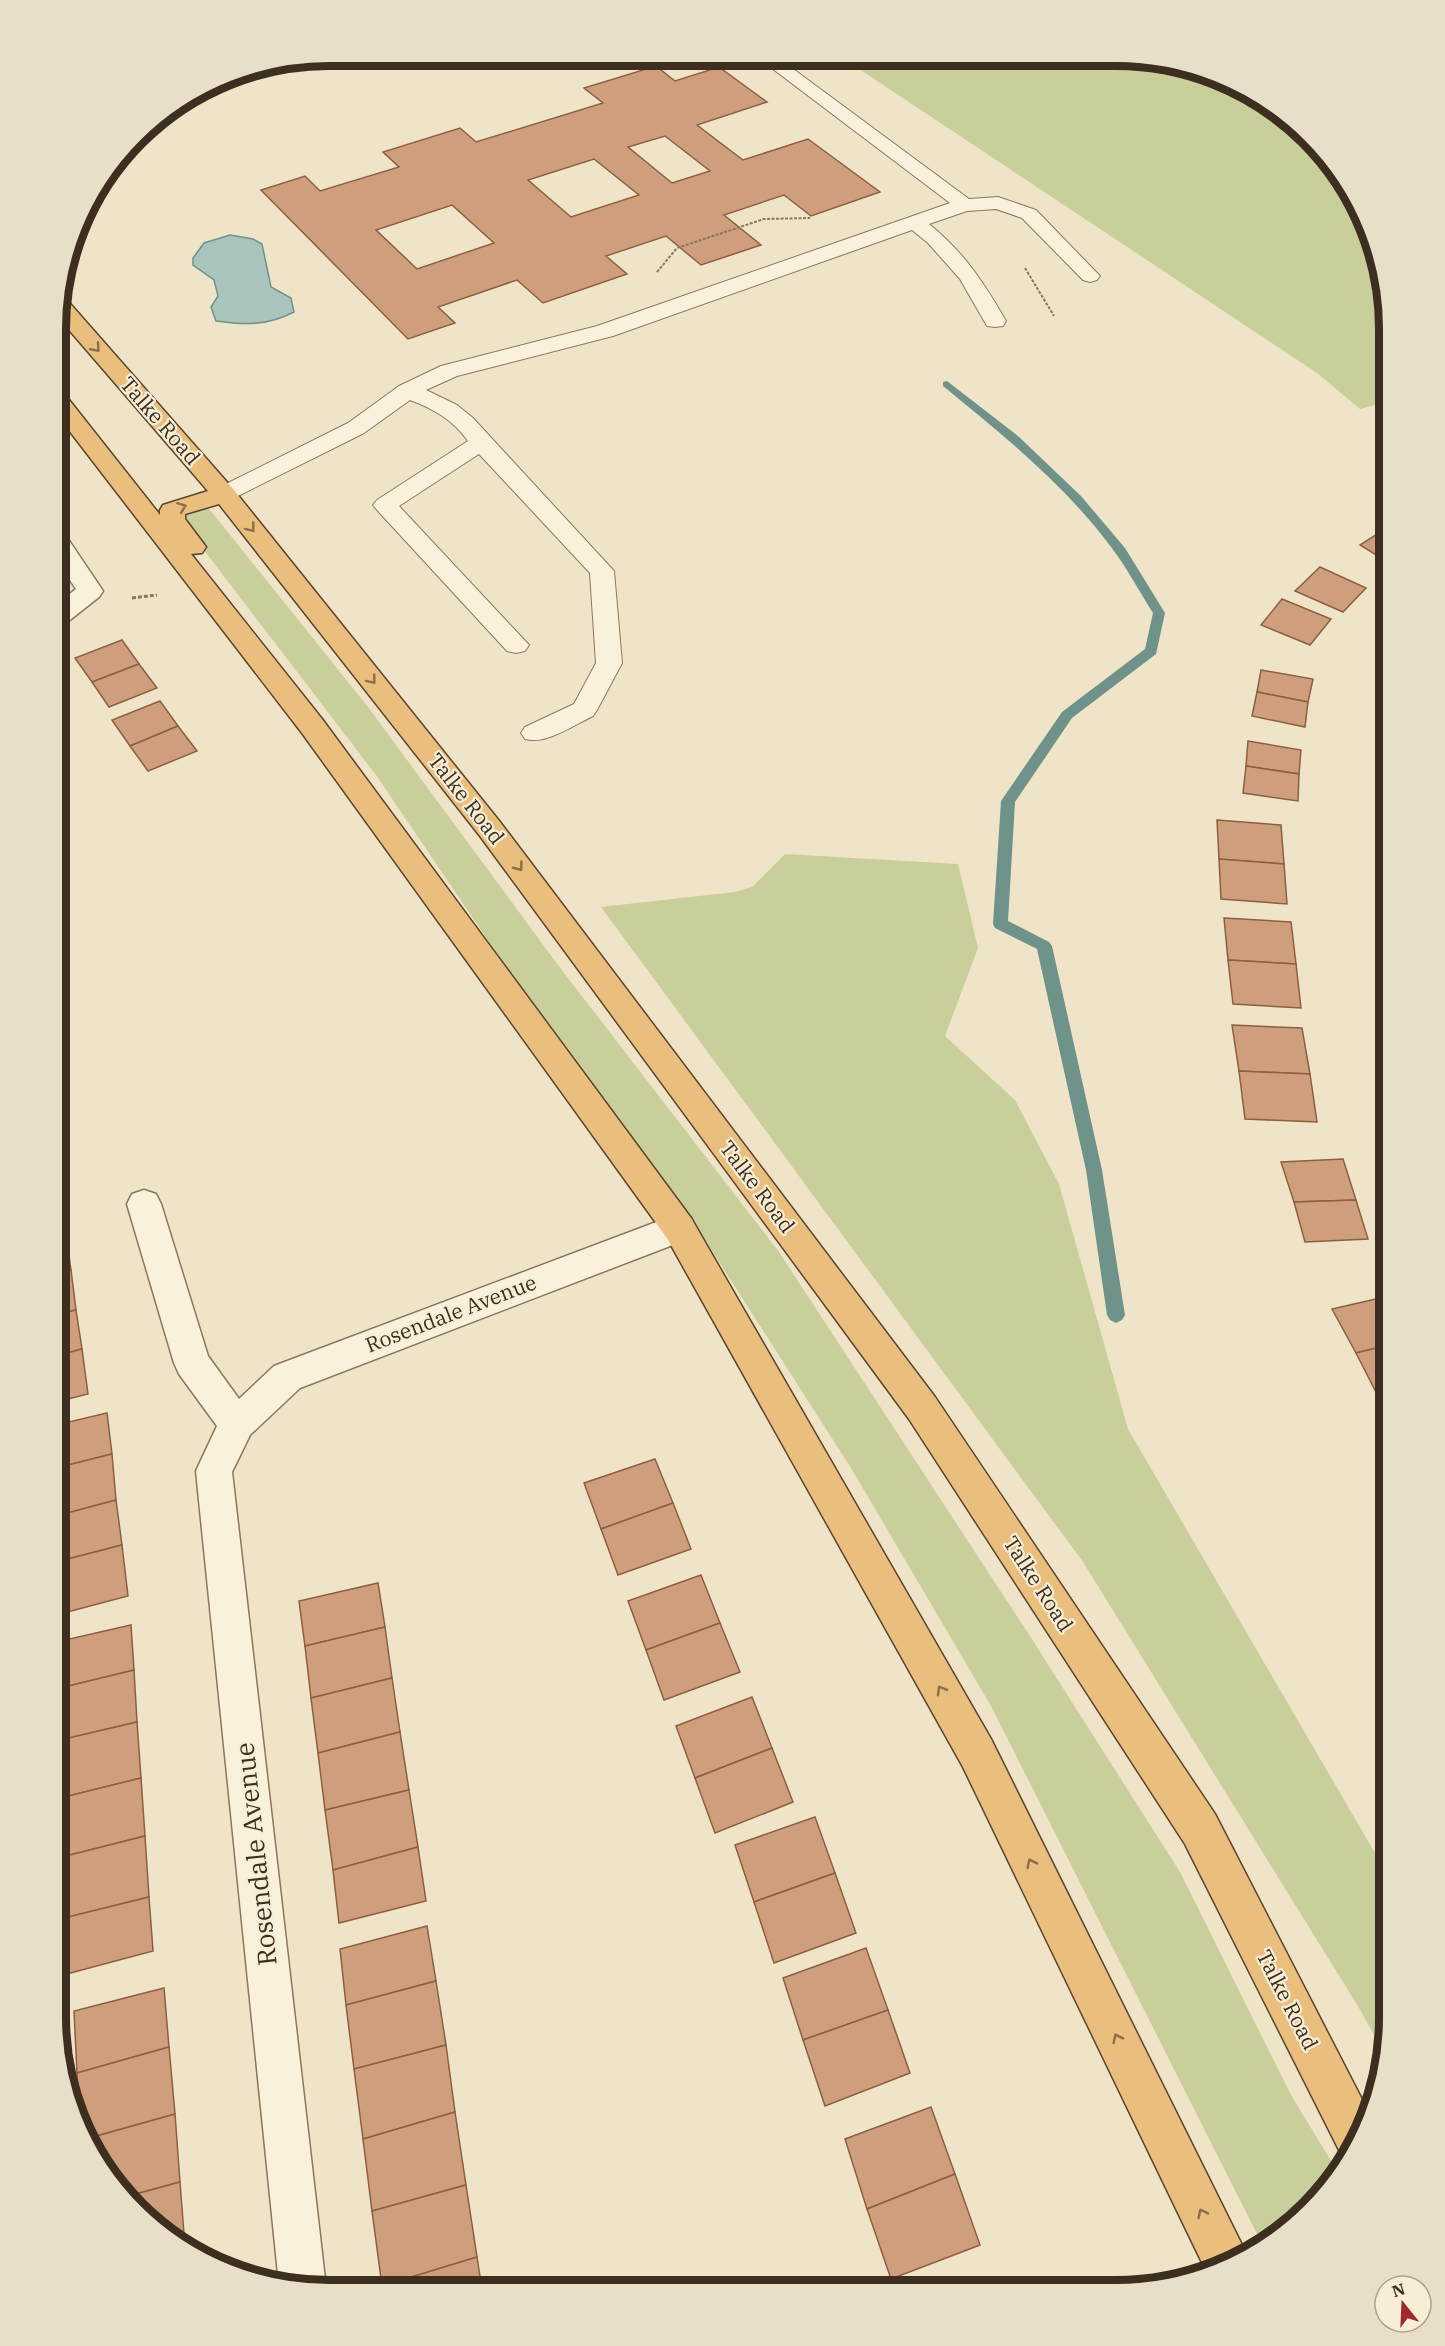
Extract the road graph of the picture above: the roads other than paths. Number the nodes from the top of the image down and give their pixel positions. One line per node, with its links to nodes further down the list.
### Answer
1 (778, 66): 2 (lane)
2 (965, 205): 3 (lane); 4 (lane)
3 (914, 222): 6 (lane); 7 (lane)
4 (1090, 276)
5 (67, 314): 10 (highway, Talke Road, one-way to 10)
6 (995, 321)
7 (407, 391): 9 (lane); 10 (lane)
8 (66, 411): 14 (highway)
9 (481, 443): 13 (lane); 15 (lane)
10 (224, 494): 14 (highway, one-way to 10); 19 (highway, Talke Road, one-way to 19)
11 (66, 555): 12 (street)
12 (66, 610)
13 (516, 645)
14 (312, 726): 17 (highway)
15 (534, 733)
16 (144, 1204): 18 (street)
17 (679, 1228): 18 (street, Rosendale Avenue); 20 (highway, one-way to 17)
18 (237, 1424): 21 (street, Rosendale Avenue)
19 (1353, 2131)
20 (1224, 2257)
21 (302, 2278)

